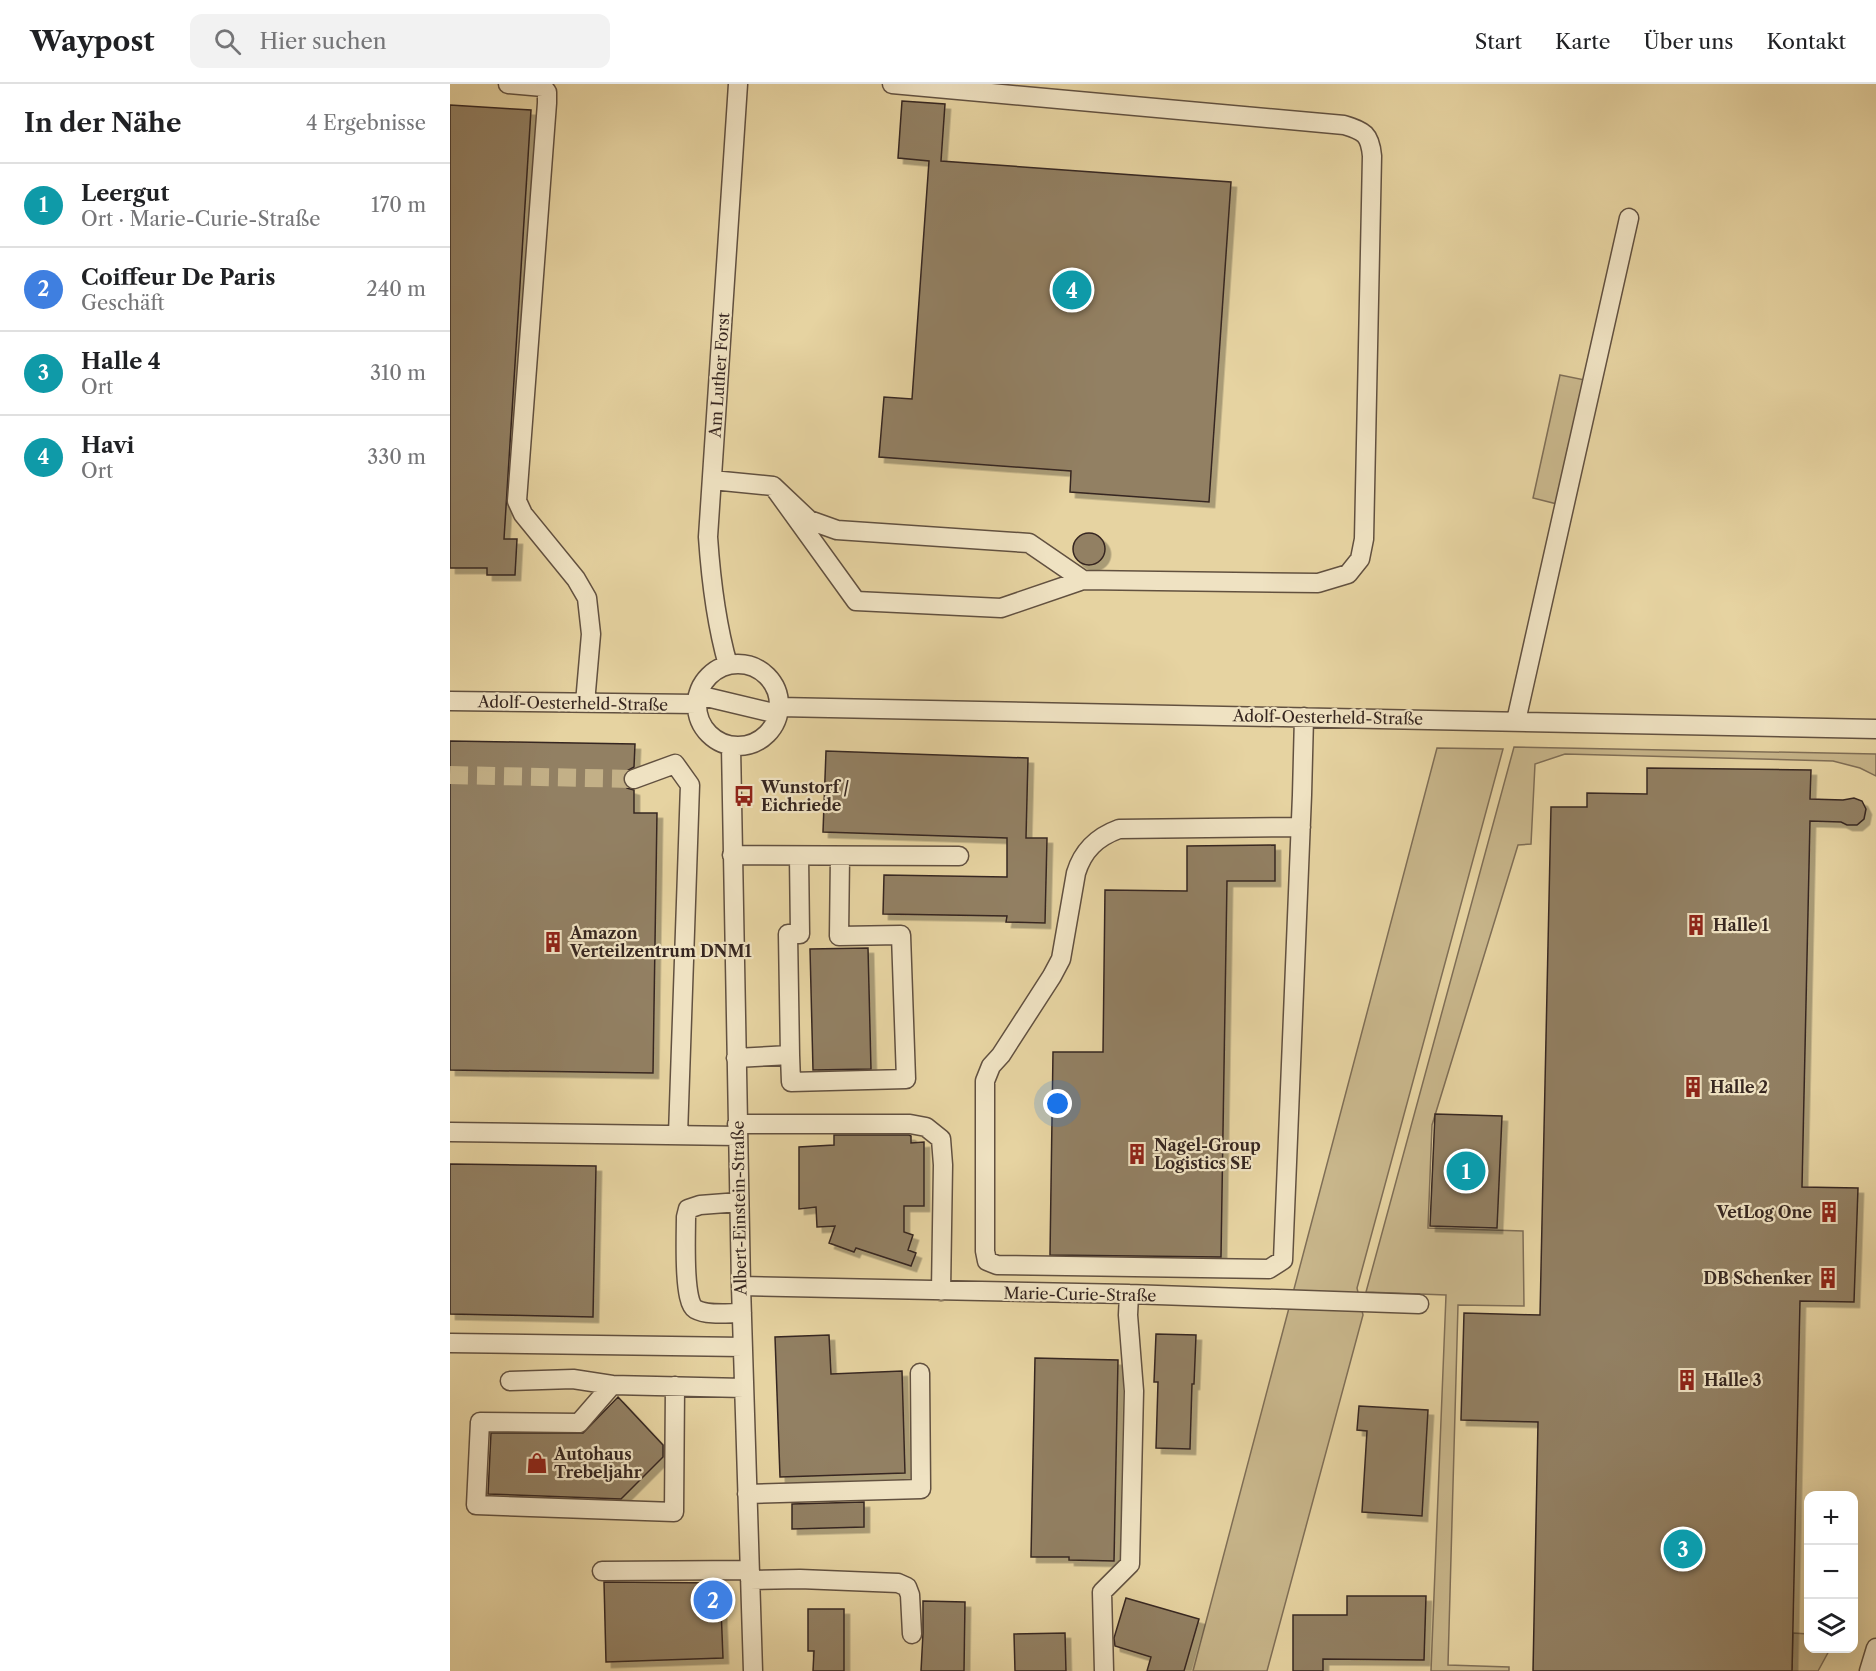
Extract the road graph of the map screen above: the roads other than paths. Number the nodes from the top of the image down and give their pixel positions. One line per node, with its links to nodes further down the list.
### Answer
1 (508, 84): 11 (street)
2 (738, 84): 5 (street, Am Luther Forst)
3 (892, 84): 7 (street)
4 (1629, 218): 14 (street)
5 (712, 480): 6 (street); 8 (street, Am Luther Forst)
6 (773, 486): 7 (street); 7 (street)
7 (1083, 580)
8 (728, 665): 9 (street); 12 (street)
9 (698, 699): 11 (street, Adolf-Oesterheld-Straße); 12 (street, Adolf-Oesterheld-Straße); 16 (street)
10 (450, 701): 11 (street, Adolf-Oesterheld-Straße)
11 (585, 703)
12 (779, 710): 13 (street, Adolf-Oesterheld-Straße); 16 (street)
13 (1304, 717): 14 (street, Adolf-Oesterheld-Straße); 18 (street)
14 (1516, 721): 15 (street, Adolf-Oesterheld-Straße)
15 (1876, 729)
16 (731, 746): 19 (street, Albert-Einstein-Straße)
17 (634, 778): 27 (street)
18 (1301, 827): 18 (street)
19 (732, 855): 20 (street); 24 (street, Albert-Einstein-Straße)
20 (799, 856): 21 (street); 23 (street)
21 (840, 856): 22 (street); 23 (street)
22 (959, 856)
23 (790, 1055): 24 (street)
24 (736, 1058): 25 (street, Albert-Einstein-Straße)
25 (738, 1130): 27 (street); 28 (street, Albert-Einstein-Straße); 30 (street)
26 (450, 1132): 27 (street)
27 (678, 1135)
28 (739, 1202): 29 (street, Albert-Einstein-Straße); 33 (street)
29 (741, 1287): 30 (street, Marie-Curie-Straße); 33 (street, Albert-Einstein-Straße)
30 (941, 1291): 31 (street, Marie-Curie-Straße)
31 (1129, 1294): 32 (street, Marie-Curie-Straße); 47 (street)
32 (1419, 1304)
33 (741, 1313): 35 (street, Albert-Einstein-Straße)
34 (451, 1343): 35 (street)
35 (743, 1347): 40 (street, Albert-Einstein-Straße)
36 (920, 1372): 41 (street)
37 (510, 1381): 38 (street)
38 (612, 1385): 39 (street); 39 (street)
39 (675, 1386): 40 (street)
40 (744, 1388): 41 (street, Albert-Einstein-Straße)
41 (747, 1494): 43 (street, Albert-Einstein-Straße)
42 (602, 1571): 43 (street)
43 (750, 1575): 44 (street); 46 (street, Albert-Einstein-Straße)
44 (912, 1634)
45 (1876, 1648): 48 (street)
46 (753, 1671)
47 (1104, 1671)
48 (1869, 1671)

